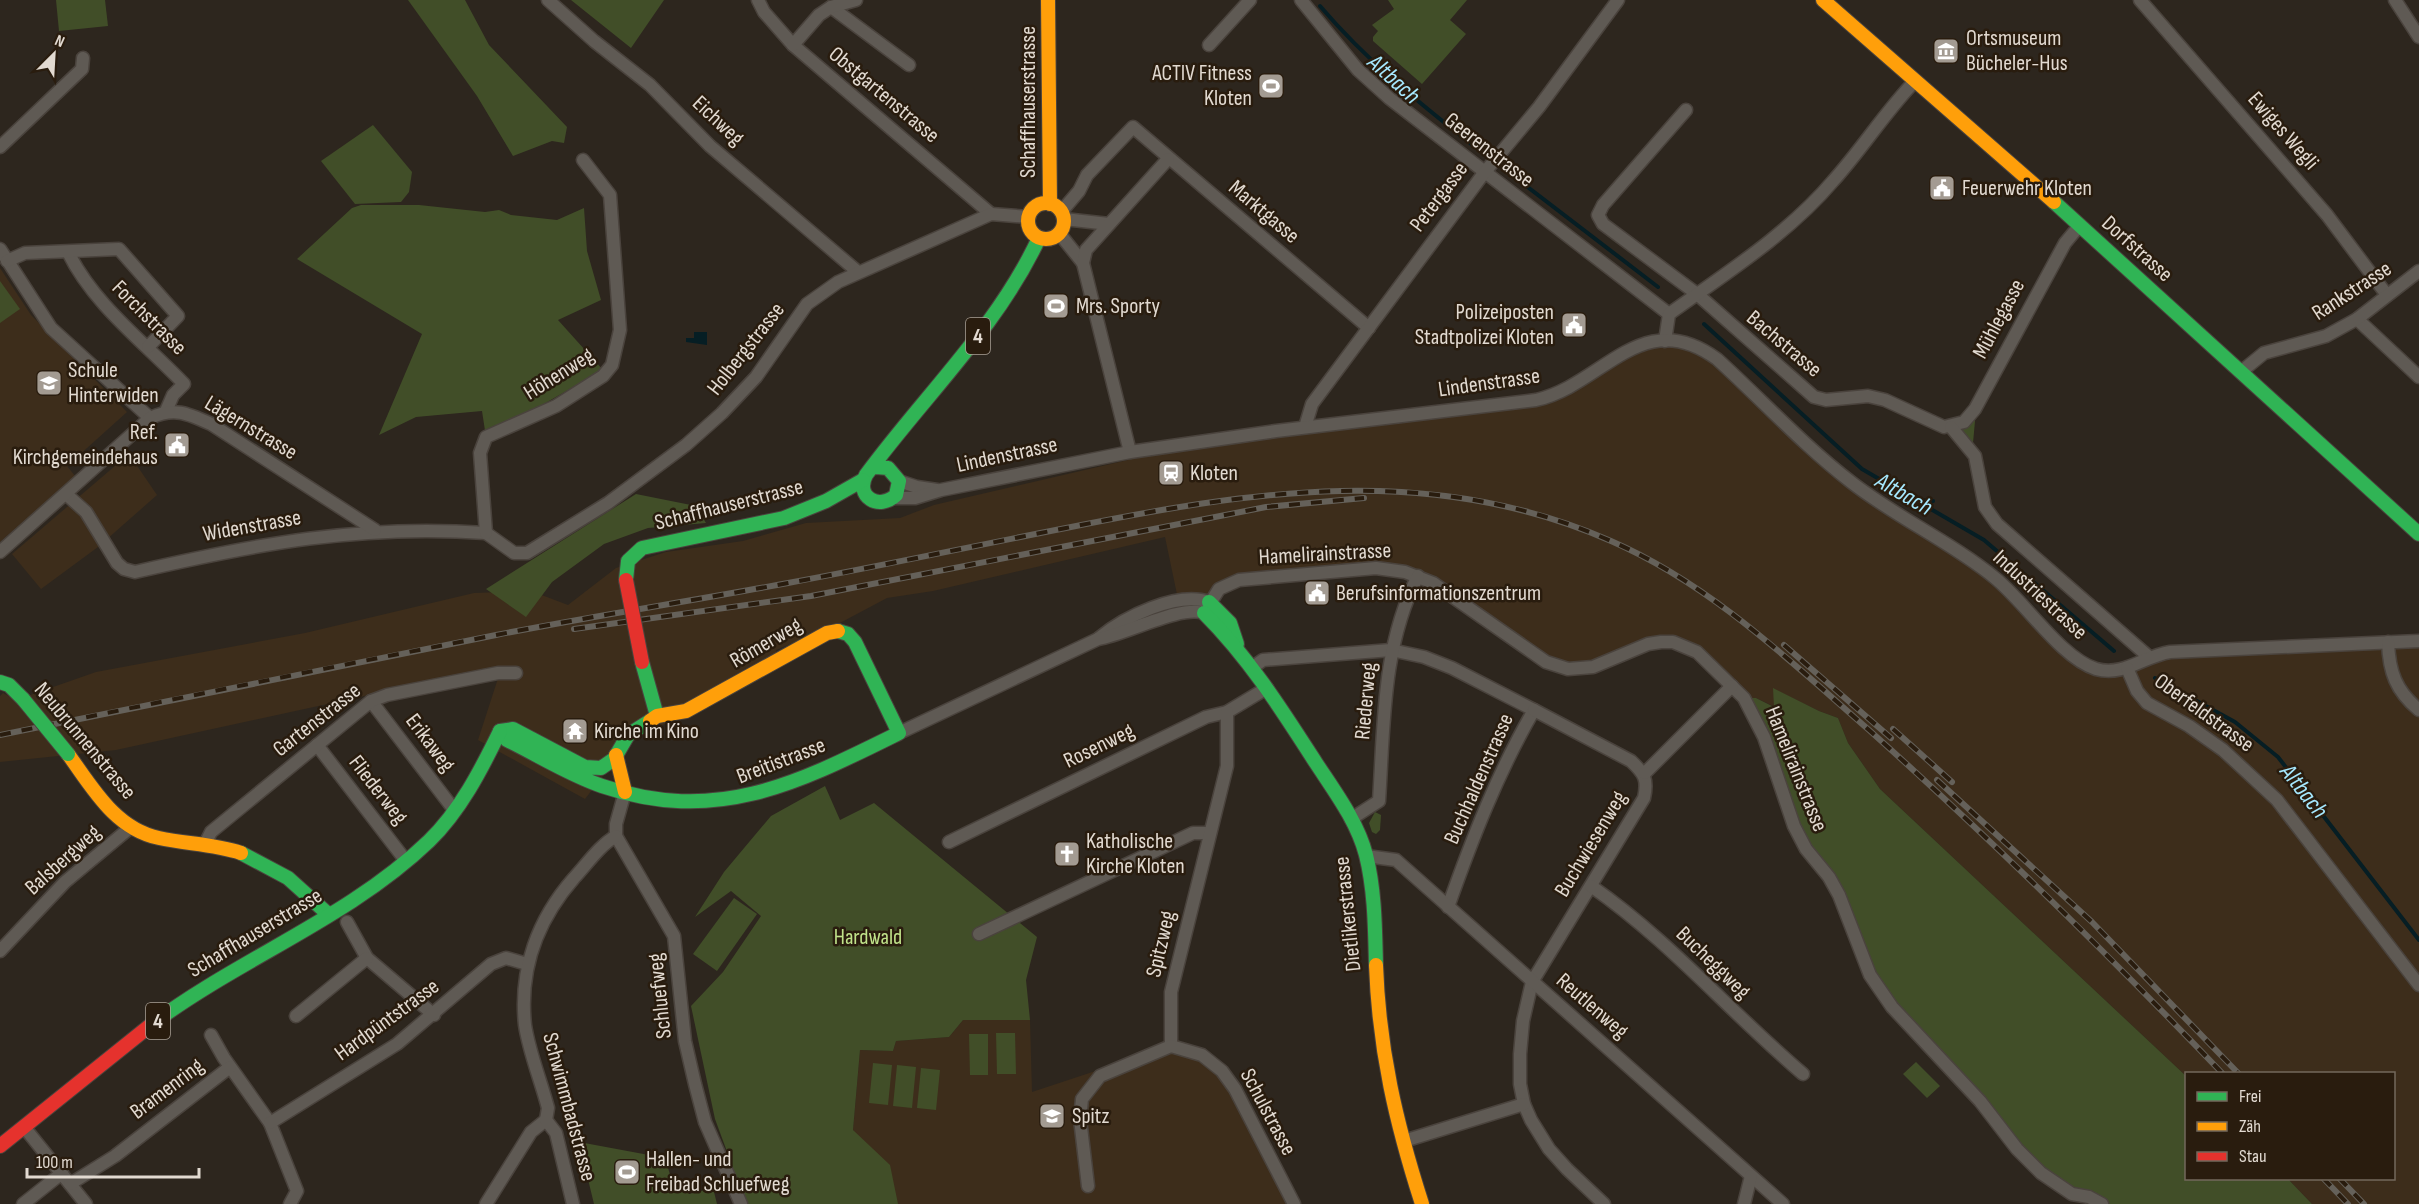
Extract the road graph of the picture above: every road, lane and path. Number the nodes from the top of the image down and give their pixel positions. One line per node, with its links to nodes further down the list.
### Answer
1 (548, 0): 35 (street, Eichweg)
2 (758, 0): 13 (street, Obstgartenstrasse)
3 (856, 0): 11 (street)
4 (1048, 0): 23 (main road, Schaffhauserstrasse)
5 (1250, 0): 14 (street)
6 (1302, 0): 22 (street, Geerenstrasse)
7 (1618, 0): 22 (street, Petergasse)
8 (1823, 0): 17 (main road, Dorfstrasse)
9 (2140, 0): 37 (street, Ewiges Wegli)
10 (2395, 0): 12 (street)
11 (831, 7): 13 (street); 16 (street)
12 (2419, 37)
13 (793, 45): 24 (street, Obstgartenstrasse)
14 (1209, 45)
15 (83, 58): 19 (street)
16 (909, 65)
17 (1915, 81): 27 (main road, Dorfstrasse); 36 (street)
18 (1686, 110): 36 (street, Bachstrasse)
19 (0, 147)
20 (1168, 159): 23 (street, Marktgasse); 26 (street); 40 (street, Marktgasse)
21 (583, 160): 60 (street, Höhenweg)
22 (1484, 173): 38 (street, Geerenstrasse); 40 (street, Petergasse)
23 (1058, 212): 25 (main road); 26 (street); 28 (main road)
24 (991, 214): 25 (street, Holbergstrasse); 35 (street, Holbergstrasse)
25 (1029, 218): 29 (main road)
26 (1109, 224): 33 (street)
27 (2080, 225): 43 (main road, Dorfstrasse); 49 (street, Mühlegasse)
28 (1059, 233): 29 (main road); 33 (street)
29 (1039, 238): 47 (main road, 4)
30 (0, 249): 32 (street)
31 (68, 252): 32 (street); 42 (street, Forchstrasse); 42 (street)
32 (6, 261): 46 (street)
33 (1083, 263): 50 (street)
34 (2419, 271): 37 (street, Rankstrasse)
35 (858, 272): 60 (street, Holbergstrasse)
36 (1697, 294): 38 (street); 49 (street, Bachstrasse)
37 (2387, 295): 39 (street, Rankstrasse)
38 (1669, 314): 41 (street)
39 (2357, 318): 43 (street, Rankstrasse); 44 (street)
40 (1369, 328): 48 (street, Petergasse)
41 (1665, 341): 48 (street, Lindenstrasse); 70 (street, Industriestrasse)
42 (148, 347): 45 (street, Forchstrasse)
43 (2242, 371): 61 (main road, Dorfstrasse)
44 (2419, 377)
45 (166, 411): 46 (street); 59 (street, Lägernstrasse)
46 (150, 418): 55 (street)
47 (905, 427): 51 (main road, 4); 52 (main road, 4)
48 (1305, 427): 50 (street, Lindenstrasse)
49 (1951, 427): 68 (street)
50 (1130, 452): 54 (street, Lindenstrasse)
51 (876, 467): 52 (main road); 53 (main road)
52 (896, 476): 54 (street, Lindenstrasse); 56 (main road)
53 (863, 480): 57 (main road); 58 (main road, Schaffhauserstrasse)
54 (941, 490): 56 (street, Lindenstrasse)
55 (66, 494): 59 (street, Widenstrasse); 62 (street)
56 (893, 498): 57 (main road)
57 (869, 499): 58 (main road, Schaffhauserstrasse)
58 (826, 501): 79 (main road, Schaffhauserstrasse, bridge)
59 (375, 530): 60 (street, Widenstrasse)
60 (486, 534)
61 (2419, 534)
62 (0, 552)
63 (1418, 576): 64 (street, Hamelirainstrasse); 67 (street, Riederweg); 73 (street, Hamelirainstrasse)
64 (1207, 607): 69 (main road, Dietlikerstrasse); 81 (street, Breitistrasse)
65 (2419, 641): 66 (street, Industriestrasse)
66 (2388, 642): 68 (street, Industriestrasse); 77 (street)
67 (1391, 650): 69 (street, Buchhaldenstrasse); 76 (street, Buchhaldenstrasse); 87 (street, Riederweg)
68 (2149, 657): 70 (street, Industriestrasse)
69 (1252, 667): 74 (main road, Dietlikerstrasse)
70 (2127, 668): 104 (street, Oberfeldstrasse)
71 (516, 673): 75 (street, Gartenstrasse)
72 (0, 682): 88 (main road, Neubrunnenstrasse, bridge)
73 (1732, 686): 84 (street); 132 (street, Hamelirainstrasse)
74 (1267, 688): 78 (street, Rosenweg); 87 (main road, Dietlikerstrasse)
75 (371, 701): 82 (street, Gartenstrasse); 86 (street, Erikaweg)
76 (1534, 710): 84 (street, Buchwiesenweg); 96 (street, Buchhaldenstrasse)
77 (2419, 710)
78 (1227, 712): 89 (street, Spitzweg); 91 (street, Rosenweg)
79 (657, 716): 81 (main road, Römerweg); 83 (main road, Römerweg)
80 (500, 731): 83 (main road, Römerweg); 85 (main road, Breitistrasse); 86 (main road, Schaffhauserstrasse / 4)
81 (899, 733): 85 (main road, Breitistrasse)
82 (317, 745): 92 (street, Gartenstrasse); 94 (street, Fliederweg)
83 (616, 755): 85 (main road)
84 (1645, 773): 95 (street, Buchwiesenweg)
85 (625, 792): 90 (street)
86 (455, 811): 94 (main road, Schaffhauserstrasse / 4)
87 (1351, 819): 93 (main road, Dietlikerstrasse)
88 (131, 827): 92 (main road, Neubrunnenstrasse); 100 (street, Balsbergweg)
89 (1210, 833): 99 (street); 108 (street, Spitzweg)
90 (616, 836): 102 (street, Schwimmbadstrasse); 126 (street, Schluefweg)
91 (949, 842)
92 (205, 844): 97 (main road, Neubrunnenstrasse)
93 (1365, 855): 96 (street, Reutlenweg); 115 (main road, Dietlikerstrasse)
94 (406, 861): 97 (main road, Schaffhauserstrasse / 4)
95 (1591, 886): 103 (street, Buchwiesenweg); 110 (street, Bucheggweg)
96 (1448, 907): 103 (street, Reutlenweg)
97 (328, 914): 114 (main road, Schaffhauserstrasse / 4)
98 (347, 922): 101 (street)
99 (979, 934)
100 (0, 951)
101 (367, 958): 105 (street); 106 (street)
102 (527, 963): 105 (street, Hardpüntstrasse); 112 (street, Schwimmbadstrasse)
103 (1533, 982): 111 (street, Buchwiesenweg); 118 (street, Reutlenweg)
104 (2419, 985)
105 (434, 1015): 113 (street, Hardpüntstrasse)
106 (296, 1016)
107 (211, 1035): 109 (street, Bramenring)
108 (1171, 1047): 120 (street); 127 (street, Schulstrasse)
109 (230, 1067): 113 (street, Bramenring); 119 (street, Bramenring)
110 (1803, 1074)
111 (1524, 1104): 115 (street); 129 (street)
112 (546, 1120): 124 (street); 125 (street, Schwimmbadstrasse)
113 (270, 1123): 123 (street, Bramenring)
114 (24, 1127): 116 (main road, Schaffhauserstrasse / 4); 117 (street)
115 (1404, 1141): 128 (main road, Dietlikerstrasse)
116 (1, 1143)
117 (62, 1173): 119 (street); 121 (street)
118 (1751, 1176): 130 (street); 131 (street, Reutlenweg)
119 (70, 1184): 122 (street)
120 (1088, 1186)
121 (23, 1204)
122 (86, 1204)
123 (290, 1204)
124 (486, 1204)
125 (573, 1204)
126 (741, 1204)
127 (1294, 1204)
128 (1422, 1204)
129 (1604, 1204)
130 (1744, 1204)
131 (1784, 1204)
132 (2102, 1204)

